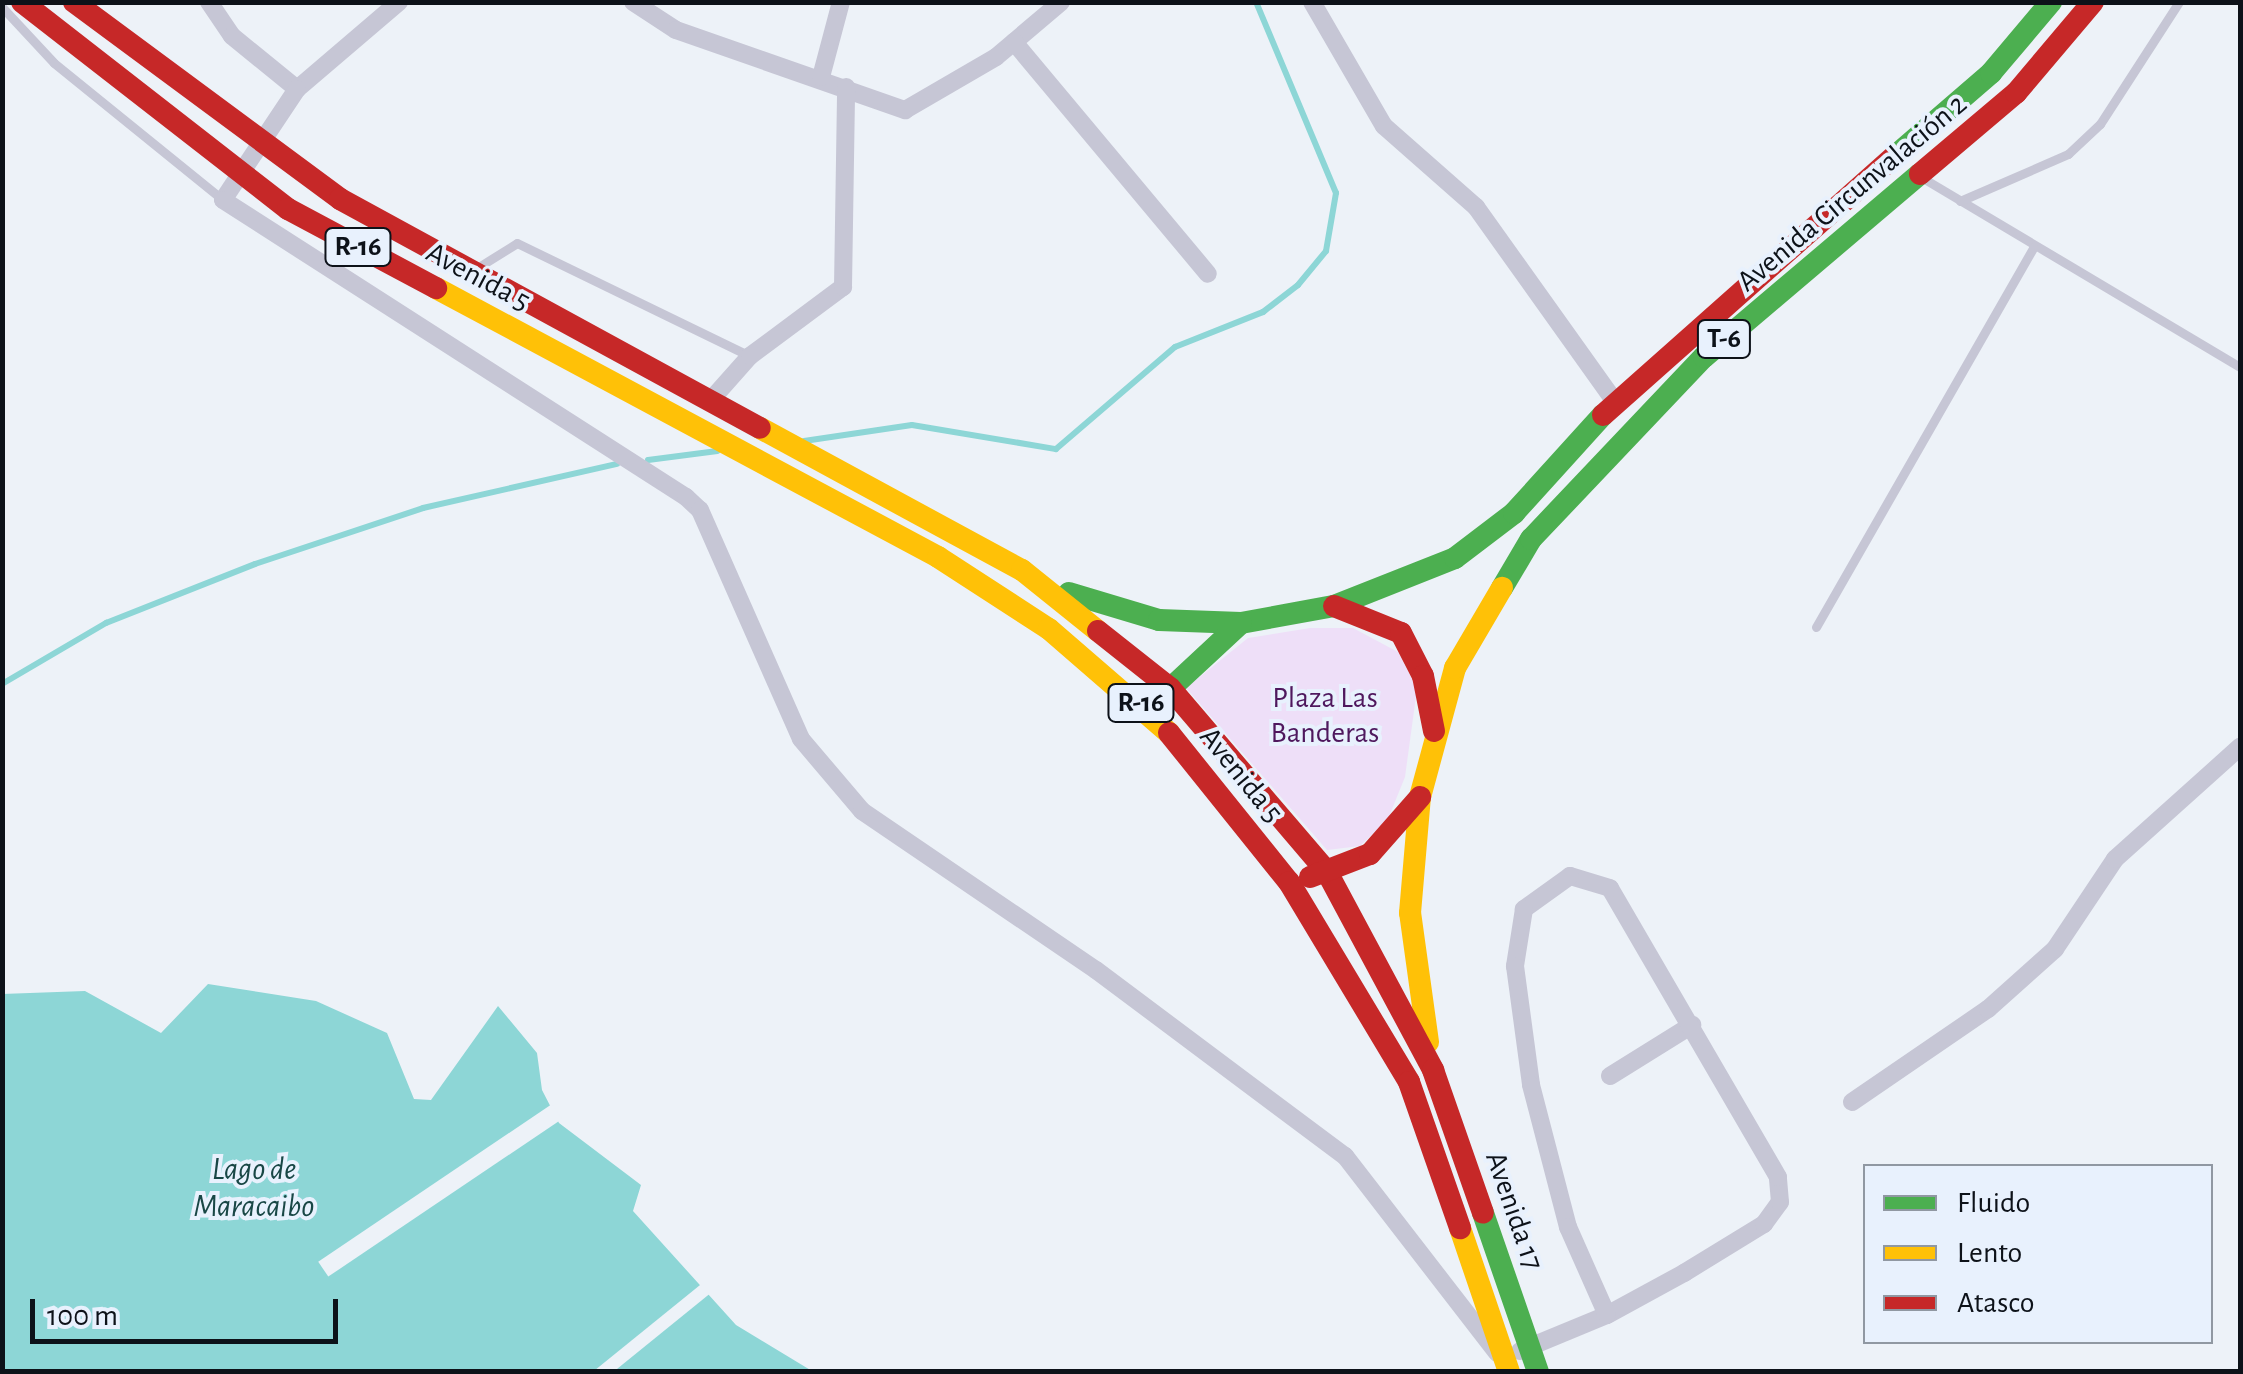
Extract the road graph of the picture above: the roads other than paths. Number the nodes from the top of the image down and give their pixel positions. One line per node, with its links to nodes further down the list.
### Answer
1 (74, 2): 17 (main road, Avenida 5 / R-16)
2 (209, 2): 16 (street)
3 (399, 2): 16 (street)
4 (633, 2): 14 (street)
5 (841, 2): 14 (street)
6 (1061, 2): 13 (street)
7 (1312, 2): 28 (street)
8 (2051, 2): 28 (main road, Avenida Circunvalación 2 / T-6)
9 (2093, 2): 18 (main road, Avenida Circunvalación 2 / T-6)
10 (2179, 2): 21 (lane)
11 (2, 6): 12 (lane)
12 (12, 13): 19 (main road, Avenida 5 / R-16); 20 (lane)
13 (1014, 42): 15 (street); 24 (street)
14 (821, 77): 15 (street)
15 (846, 87): 25 (street)
16 (297, 90): 17 (street)
17 (264, 145): 19 (street); 23 (main road, Avenida 5 / R-16)
18 (1919, 175): 21 (lane); 35 (main road, Avenida Circunvalación 2 / T-6)
19 (243, 176): 20 (street); 34 (main road, Avenida 5 / R-16)
20 (223, 200): 47 (street)
21 (1960, 201): 22 (lane)
22 (2034, 247): 26 (lane); 32 (lane)
23 (473, 271): 25 (lane); 27 (main road, Avenida 5 / R-16)
24 (1208, 274)
25 (750, 356): 27 (street)
26 (2240, 367)
27 (710, 401): 29 (main road, Avenida 5 / R-16)
28 (1615, 402): 30 (main road, Avenida Circunvalación 2 / T-6)
29 (1022, 570): 31 (main road, Avenida Circunvalación 2); 33 (main road, Avenida 5 / R-16)
30 (1334, 606): 31 (main road, Avenida Circunvalación 2 / T-6); 35 (main road)
31 (1241, 623): 33 (main road)
32 (1816, 627)
33 (1170, 688): 34 (main road); 38 (main road, Avenida 5 / R-16)
34 (1150, 710): 39 (main road, Avenida 5 / R-16)
35 (1435, 738): 37 (main road, Avenida Circunvalación 2 / T-6)
36 (2240, 747): 44 (street)
37 (1420, 797): 38 (main road, T-6); 41 (main road, Avenida Circunvalación 2)
38 (1328, 872): 39 (main road, T-6); 41 (main road, Avenida 5 / R-16)
39 (1289, 882): 43 (main road, Avenida 5 / R-16)
40 (1692, 1025): 42 (street); 45 (street); 45 (street)
41 (1432, 1070): 46 (main road, Avenida 17 / R-16)
42 (1610, 1076)
43 (1409, 1082): 47 (main road, Avenida 17 / R-16)
44 (1852, 1102)
45 (1607, 1315): 46 (street)
46 (1530, 1347): 47 (street); 48 (main road, Avenida 17 / R-16)
47 (1507, 1365)
48 (1538, 1372)

